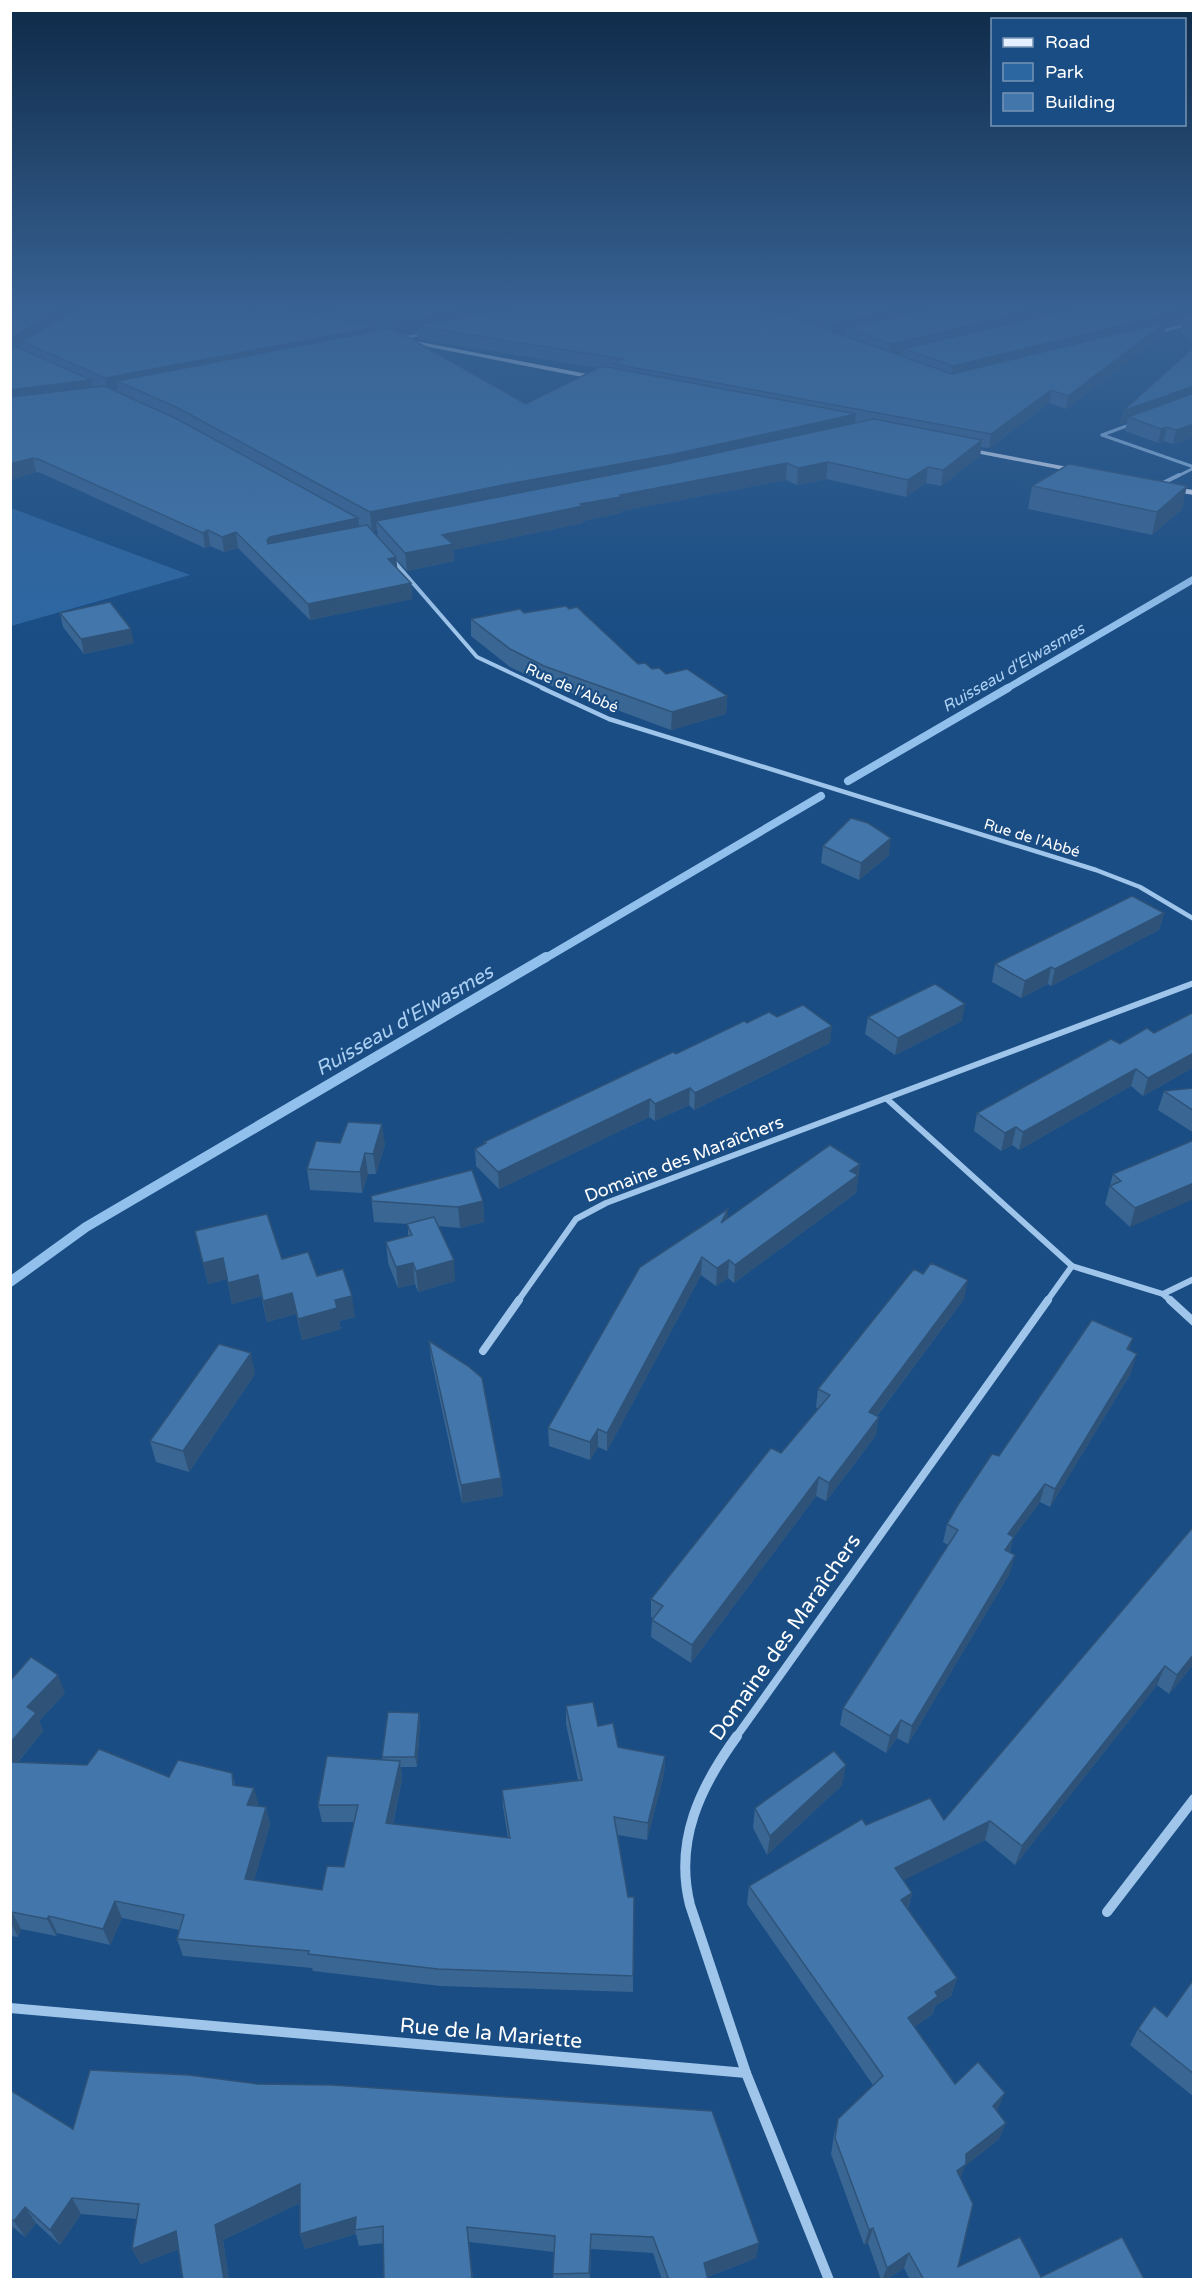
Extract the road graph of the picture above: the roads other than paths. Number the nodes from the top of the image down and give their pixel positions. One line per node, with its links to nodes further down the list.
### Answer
1 (1135, 423): 3 (street)
2 (946, 446): 4 (main road)
3 (1194, 467): 6 (street)
4 (1091, 473)
5 (1146, 484): 6 (main road)
6 (1158, 486): 7 (main road)
7 (1194, 493)
8 (391, 558): 9 (street, Rue de l'Abbé)
9 (1194, 919)
10 (1194, 983): 11 (street, Domaine des Maraîchers)
11 (887, 1099): 12 (street); 16 (street, Domaine des Maraîchers)
12 (1072, 1266): 14 (street); 20 (street, Domaine des Maraîchers)
13 (1194, 1279): 14 (street)
14 (1163, 1294): 15 (street)
15 (1194, 1322)
16 (483, 1351)
17 (1194, 1799): 18 (street)
18 (1107, 1912)
19 (10, 2008): 20 (street, Rue de la Mariette)
20 (746, 2073): 21 (street)
21 (829, 2280)

